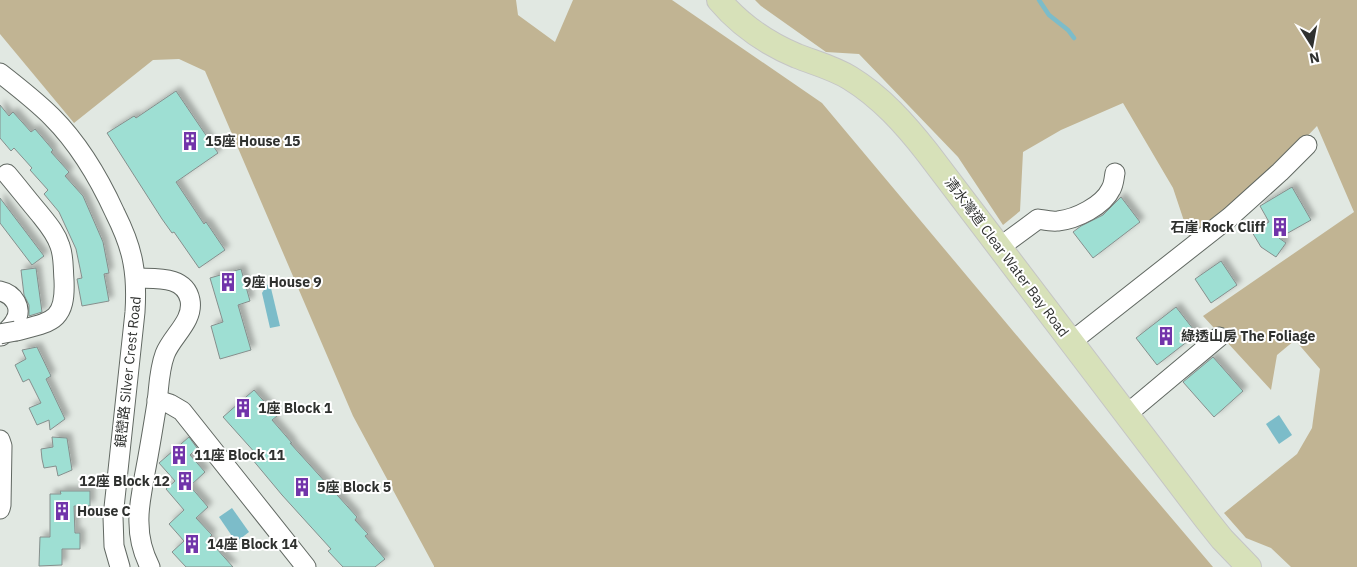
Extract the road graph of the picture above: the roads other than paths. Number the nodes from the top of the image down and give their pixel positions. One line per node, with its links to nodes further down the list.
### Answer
1 (719, 0): 6 (main road, 清水灣道 Clear Water Bay Road)
2 (0, 73): 7 (street, 銀巒路 Silver Crest Road)
3 (1307, 145): 11 (street)
4 (1115, 173): 6 (street)
5 (7, 174): 9 (street)
6 (1000, 247): 11 (main road, 清水灣道 Clear Water Bay Road)
7 (136, 278): 12 (street); 16 (street, 銀巒路 Silver Crest Road)
8 (0, 291): 9 (street)
9 (8, 330)
10 (1219, 338): 13 (street)
11 (1071, 342): 13 (main road, 清水灣道 Clear Water Bay Road)
12 (157, 400): 17 (street); 18 (street)
13 (1127, 414): 19 (main road, 清水灣道 Clear Water Bay Road)
14 (0, 440): 15 (street)
15 (0, 509)
16 (120, 567)
17 (150, 567)
18 (306, 567)
19 (1249, 567)

